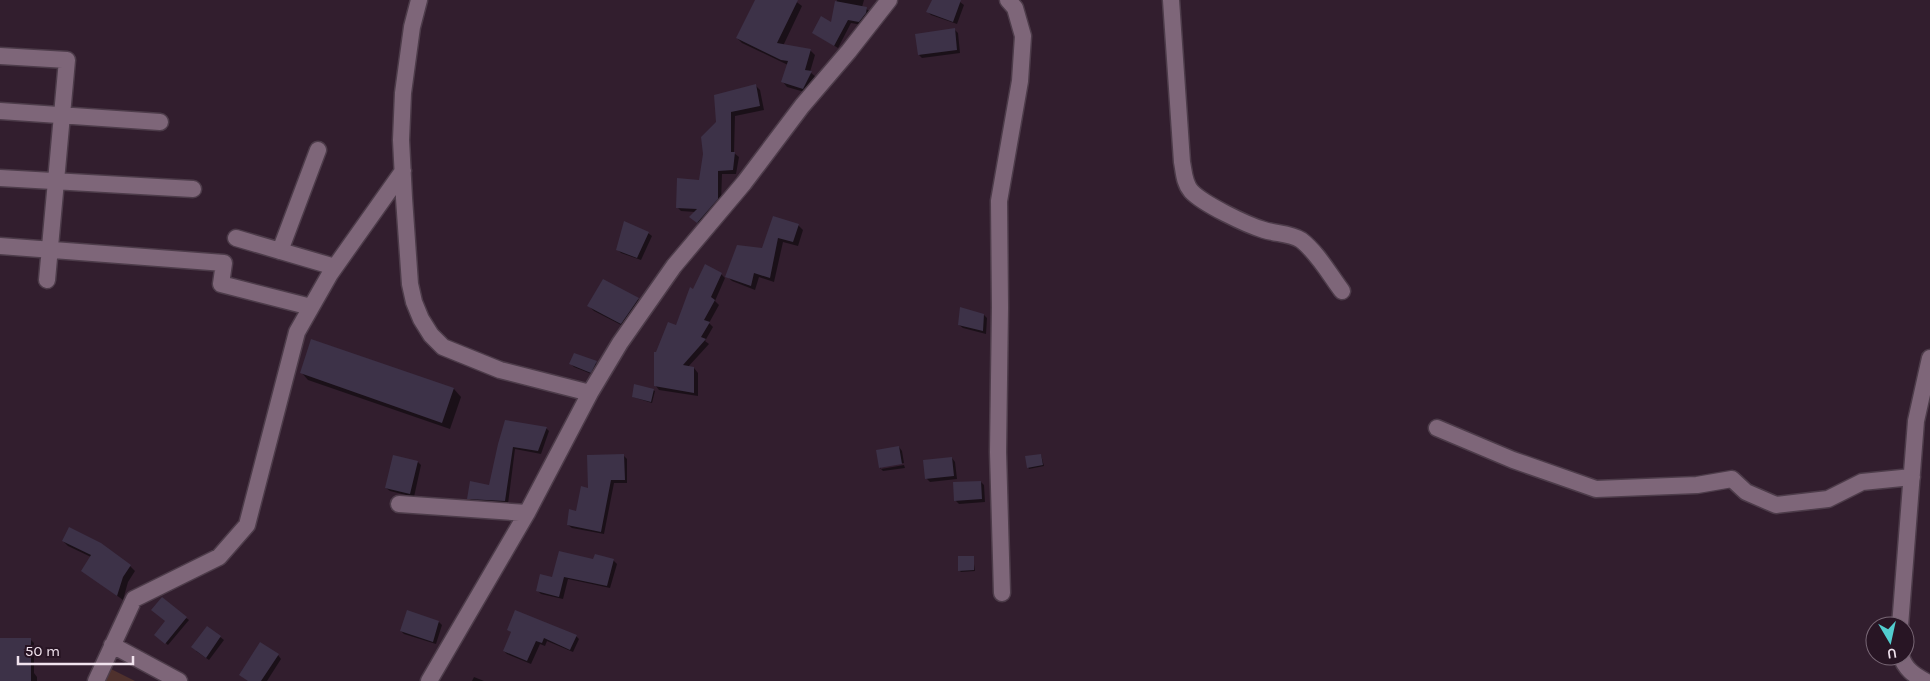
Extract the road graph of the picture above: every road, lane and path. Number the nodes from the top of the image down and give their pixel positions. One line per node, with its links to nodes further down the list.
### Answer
1 (419, 0): 10 (street)
2 (889, 0): 23 (street)
3 (1008, 0): 28 (street)
4 (1171, 0): 20 (street)
5 (0, 56): 7 (street)
6 (0, 111): 7 (street)
7 (62, 116): 8 (street); 12 (street)
8 (160, 122)
9 (318, 150): 17 (street)
10 (402, 172): 18 (street); 23 (street)
11 (0, 178): 12 (street)
12 (56, 182): 13 (street); 16 (street)
13 (193, 189)
14 (236, 238): 17 (street)
15 (0, 246): 16 (street)
16 (50, 250): 19 (street); 21 (street)
17 (280, 251): 18 (street)
18 (335, 267): 21 (street)
19 (47, 280)
20 (1342, 291)
21 (311, 307): 30 (street)
22 (1930, 358): 25 (street)
23 (590, 393): 27 (street)
24 (1437, 428): 25 (street)
25 (1912, 477): 29 (street)
26 (399, 504): 27 (street)
27 (527, 513): 34 (street)
28 (1002, 593)
29 (1901, 616)
30 (112, 645): 32 (street); 33 (street)
31 (1906, 666): 35 (street)
32 (96, 681)
33 (179, 681)
34 (428, 681)
35 (1925, 681)

